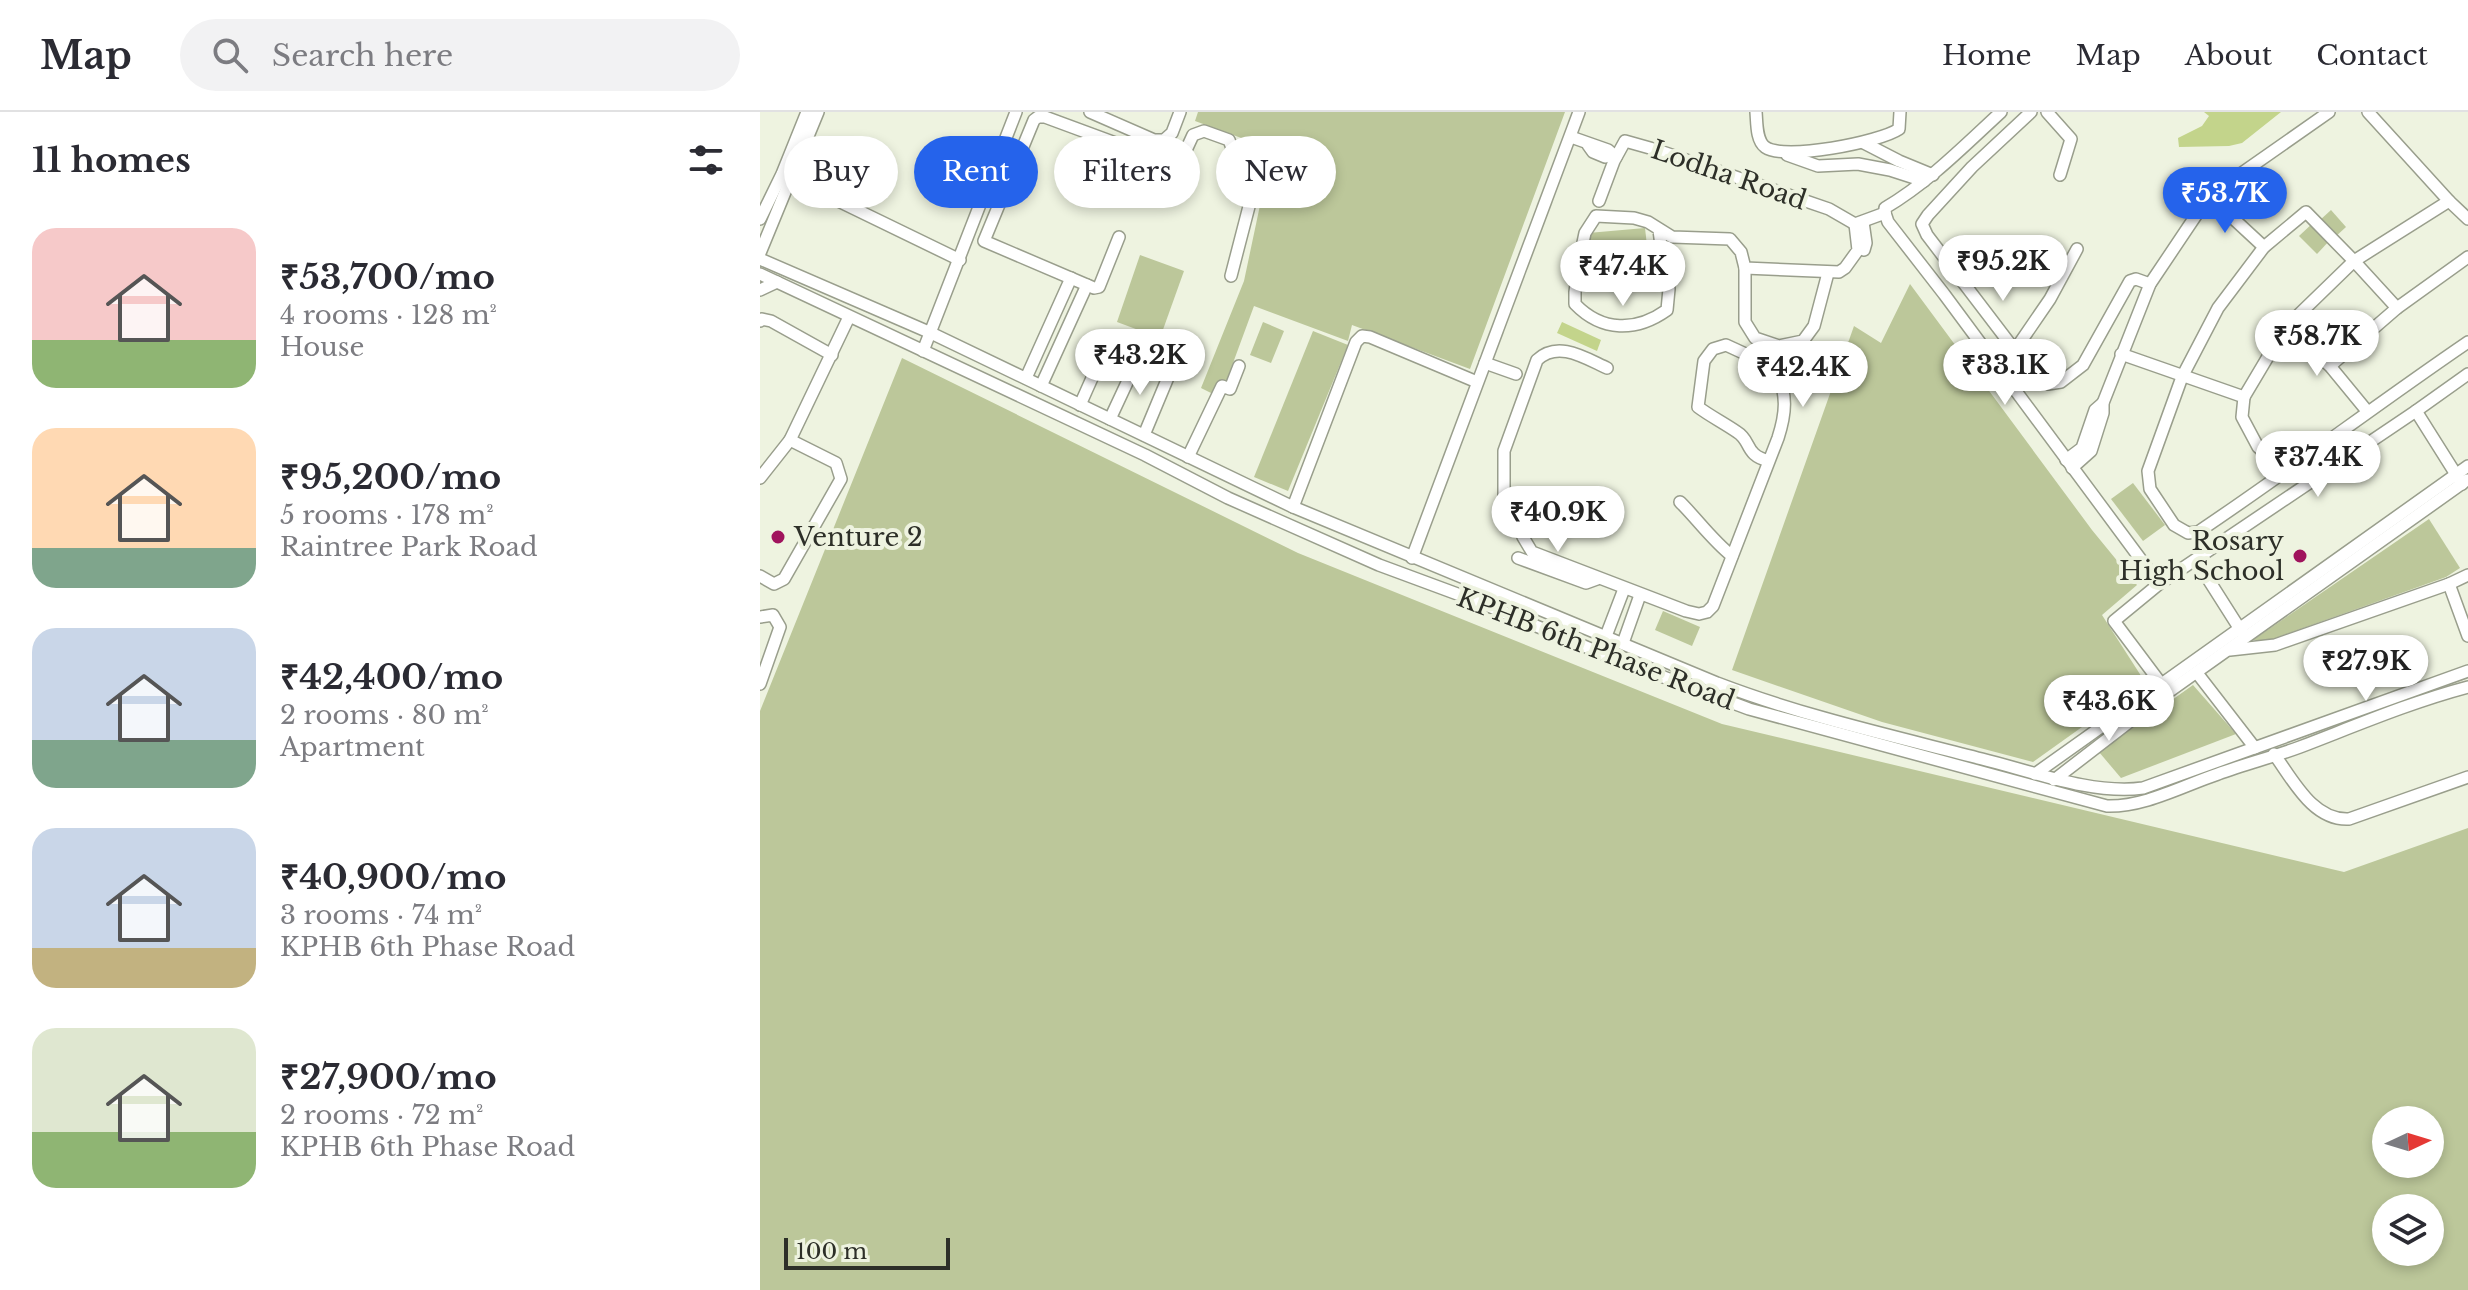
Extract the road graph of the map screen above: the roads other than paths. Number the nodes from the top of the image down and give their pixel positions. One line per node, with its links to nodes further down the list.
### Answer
1 (807, 112): 29 (street)
2 (818, 112): 14 (street)
3 (1016, 112): 40 (street)
4 (1090, 112): 5 (street)
5 (1180, 112)
6 (1579, 112): 15 (street)
7 (1756, 112): 17 (street)
8 (1900, 112): 16 (street)
9 (2001, 112): 22 (street)
10 (2031, 112): 52 (street)
11 (2047, 112): 21 (street)
12 (2329, 112): 24 (street)
13 (2368, 112): 26 (street)
14 (808, 136)
15 (1571, 137): 19 (street); 66 (street)
16 (1864, 143): 17 (street); 18 (street)
17 (1778, 152): 20 (street)
18 (1883, 154): 20 (street); 22 (street)
19 (1614, 156): 25 (street, Lodha Road); 31 (street, Lodha Road)
20 (1858, 164): 22 (street)
21 (2060, 175)
22 (1928, 178): 28 (street)
23 (784, 196): 38 (street)
24 (2209, 196): 35 (street); 50 (street)
25 (1599, 201)
26 (2449, 201): 30 (street); 42 (street)
27 (852, 208): 40 (street)
28 (1885, 213): 31 (street); 31 (street); 86 (street)
29 (760, 219)
30 (2468, 219)
31 (1858, 221): 37 (street); 45 (street)
32 (1659, 230): 41 (street); 43 (street); 44 (street)
33 (1119, 237): 51 (street)
34 (2004, 243): 52 (street)
35 (2264, 247): 42 (street); 73 (street)
36 (2077, 249): 61 (street)
37 (1864, 250)
38 (760, 256): 58 (street, KPHB 6th Phase Road)
39 (2468, 257): 54 (street)
40 (960, 260): 58 (street)
41 (1663, 261): 43 (street); 43 (street)
42 (2354, 261): 54 (street); 57 (street)
43 (1579, 262)
44 (1745, 268): 45 (street); 45 (street)
45 (1828, 273)
46 (760, 274): 49 (street, KPHB 6th Phase Road)
47 (1231, 276): 48 (street)
48 (1071, 278): 51 (street); 74 (street)
49 (777, 282): 53 (street); 55 (street, KPHB 6th Phase Road)
50 (2150, 284): 61 (street); 63 (street)
51 (1087, 285): 76 (street)
52 (1967, 285): 61 (street)
53 (760, 290)
54 (2397, 308): 68 (street)
55 (849, 317): 62 (street, KPHB 6th Phase Road); 64 (street)
56 (760, 321): 64 (street)
57 (2285, 328): 68 (street); 77 (street)
58 (931, 333): 62 (street); 74 (street, KPHB 6th Phase Road)
59 (2468, 342): 79 (street)
60 (1105, 349): 78 (street)
61 (2015, 350)
62 (923, 351): 115 (street, KPHB 6th Phase Road)
63 (2121, 354): 73 (street); 86 (street)
64 (832, 355): 83 (street)
65 (1138, 359): 81 (street)
66 (1485, 363): 70 (street); 75 (street)
67 (1239, 366): 84 (street)
68 (2330, 366): 79 (street)
69 (1607, 368): 99 (street)
70 (1516, 374)
71 (2468, 374): 80 (street)
72 (1169, 375): 82 (street)
73 (2182, 377): 77 (street); 88 (street)
74 (1026, 378): 76 (street, KPHB 6th Phase Road)
75 (1477, 382): 92 (street); 94 (street)
76 (1041, 386): 78 (street, KPHB 6th Phase Road)
77 (2244, 397): 88 (street)
78 (1080, 405): 81 (street, KPHB 6th Phase Road)
79 (2367, 411): 88 (street)
80 (2416, 411): 90 (street); 96 (street)
81 (1110, 419): 82 (street, KPHB 6th Phase Road)
82 (1144, 435): 84 (street, KPHB 6th Phase Road)
83 (790, 440): 89 (street); 98 (street)
84 (1188, 457): 92 (street, KPHB 6th Phase Road)
85 (1769, 461): 85 (street); 93 (street)
86 (2069, 464): 100 (street)
87 (2468, 466): 90 (street)
88 (2287, 473)
89 (760, 476)
90 (2462, 479): 105 (street)
91 (1680, 502): 93 (street)
92 (1293, 507): 94 (street, KPHB 6th Phase Road)
93 (1732, 556): 103 (street)
94 (1412, 558): 106 (street, KPHB 6th Phase Road)
95 (1518, 558): 99 (street)
96 (2196, 560): 100 (street); 105 (street)
97 (2468, 575): 101 (street)
98 (760, 576)
99 (1597, 579): 102 (street)
100 (2159, 584): 113 (street)
101 (2449, 584): 107 (street); 109 (street)
102 (1624, 589): 103 (street); 106 (street)
103 (1639, 597): 108 (street)
104 (760, 617): 112 (street)
105 (2243, 634): 109 (street); 113 (street)
106 (1606, 636): 108 (street, KPHB 6th Phase Road)
107 (2468, 636)
108 (1623, 643): 115 (street, KPHB 6th Phase Road)
109 (2229, 650): 111 (street)
110 (2468, 671): 116 (street, KPHB 6th Phase Road)
111 (2197, 673): 116 (street); 120 (street)
112 (761, 677)
113 (2162, 685): 118 (street)
114 (2468, 687): 117 (street, KPHB 6th Phase Road)
115 (1714, 689): 118 (street, KPHB 6th Phase Road); 121 (street, KPHB 6th Phase Road)
116 (2255, 748): 120 (street, KPHB 6th Phase Road)
117 (2274, 754): 119 (street); 122 (street, KPHB 6th Phase Road)
118 (2037, 773): 120 (street, KPHB 6th Phase Road); 121 (street)
119 (2468, 777)
120 (2056, 778): 122 (street)
121 (2025, 784): 122 (street, KPHB 6th Phase Road)
122 (2043, 789)

